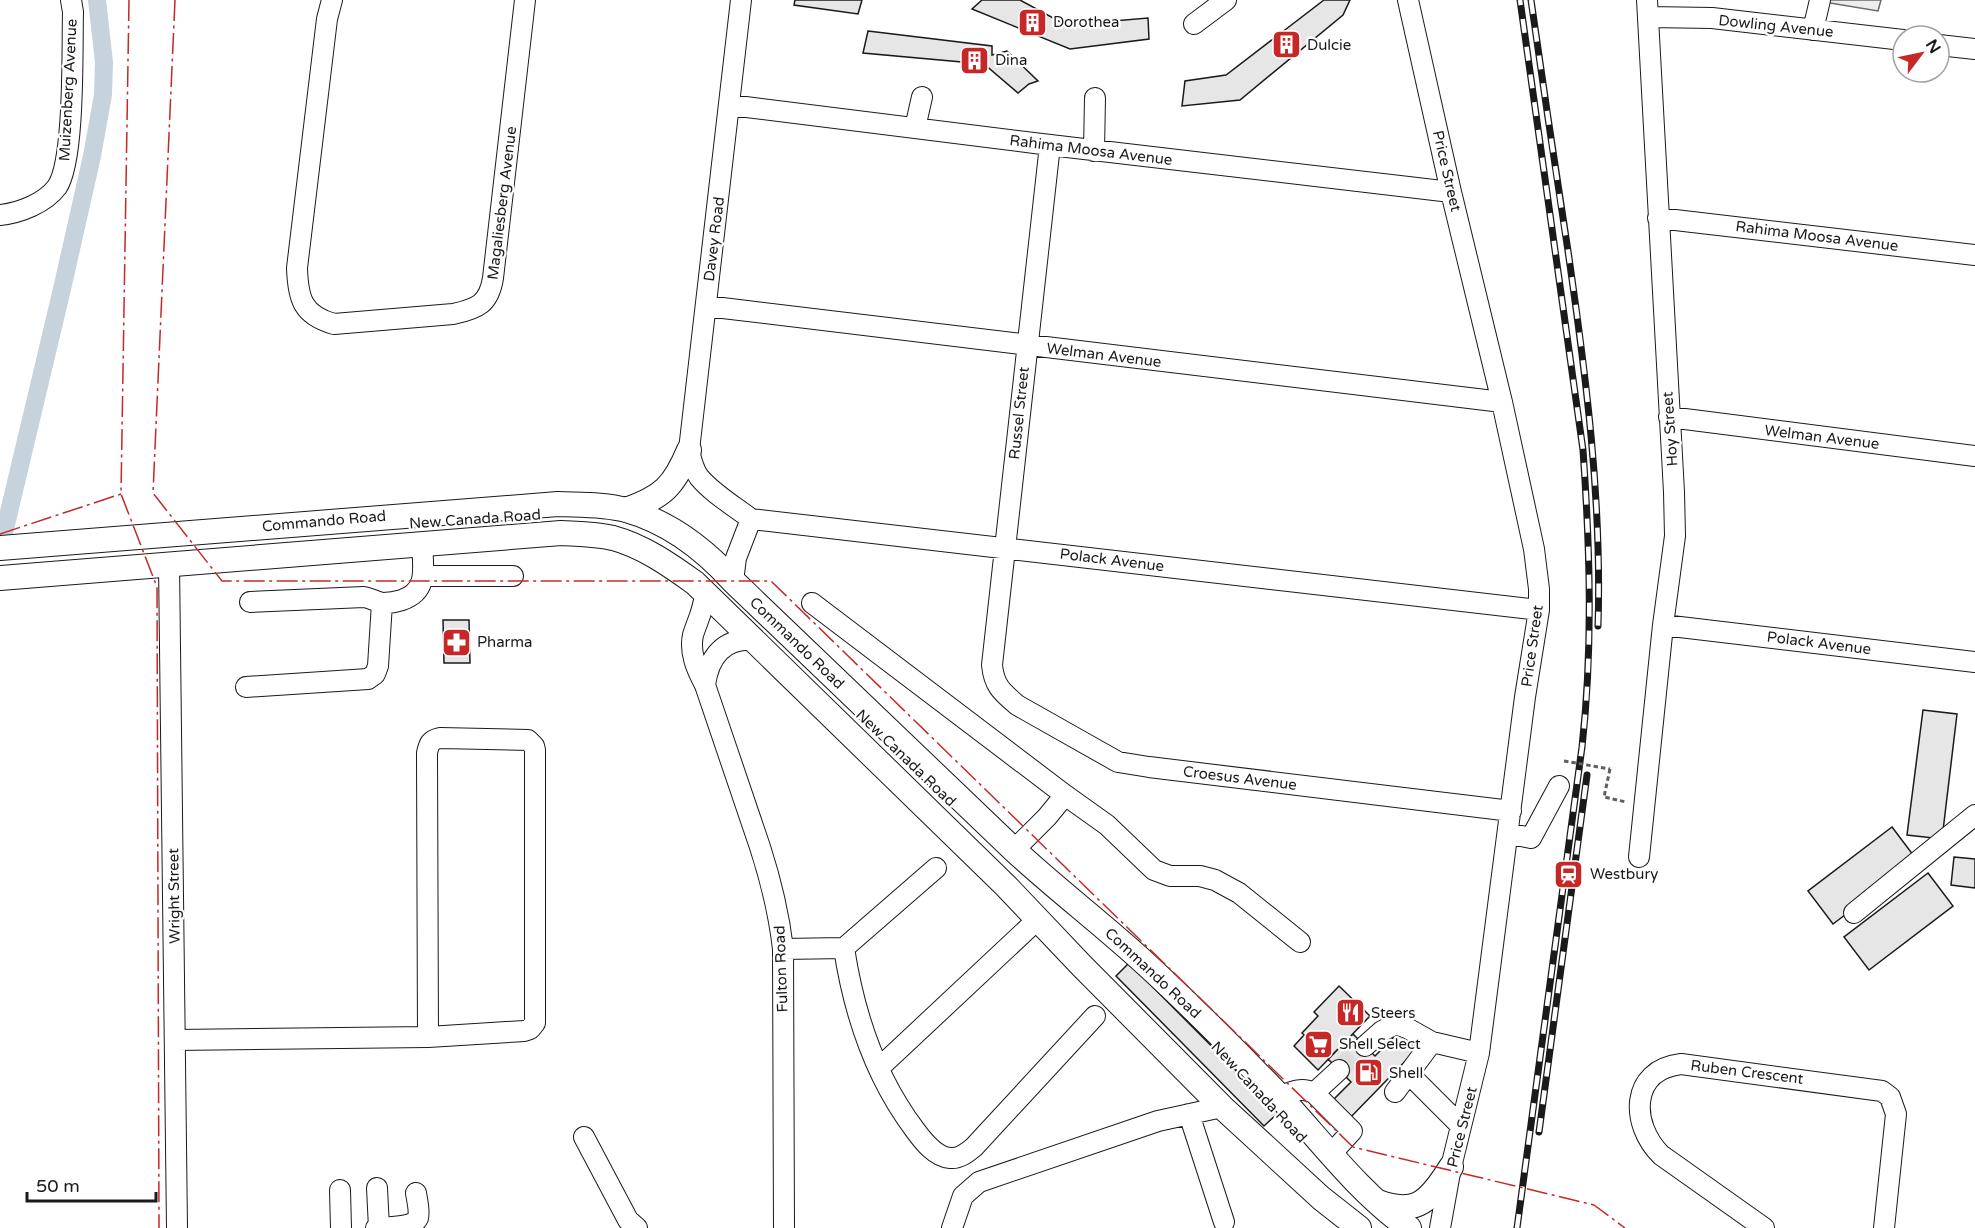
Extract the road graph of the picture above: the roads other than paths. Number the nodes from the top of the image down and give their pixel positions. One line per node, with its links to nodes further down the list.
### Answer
1 (71, 0): 22 (street, Muizenberg Avenue)
2 (319, 0): 9 (street)
3 (525, 0): 9 (street, Magaliesberg Avenue)
4 (741, 0): 17 (street, Davey Road)
5 (1226, 0): 10 (street)
6 (1408, 0): 21 (street, Price Street)
7 (1820, 0): 11 (street)
8 (1648, 8): 11 (street, Dowling Avenue); 23 (street, Hoy Street)
9 (329, 9)
10 (1194, 24)
11 (1813, 30): 12 (street, Dowling Avenue)
12 (1891, 39)
13 (1951, 46): 14 (street)
14 (1975, 49)
15 (922, 97): 18 (street)
16 (1095, 98): 20 (street)
17 (730, 105): 18 (street, Rahima Moosa Avenue); 25 (street, Davey Road)
18 (915, 128): 19 (street, Rahima Moosa Avenue)
19 (1050, 145): 20 (street, Rahima Moosa Avenue); 26 (street, Russel Street)
20 (1094, 151): 21 (street, Rahima Moosa Avenue)
21 (1451, 192): 27 (street, Price Street)
22 (0, 215)
23 (1658, 218): 24 (street, Rahima Moosa Avenue); 28 (street, Hoy Street)
24 (1975, 255)
25 (706, 306): 26 (street, Welman Avenue); 29 (street, Davey Road)
26 (1026, 346): 27 (street, Welman Avenue); 35 (street, Russel Street)
27 (1502, 402): 47 (street, Price Street)
28 (1669, 417): 30 (street, Welman Avenue); 48 (street, Hoy Street)
29 (689, 450): 31 (main road); 32 (street, Davey Road)
30 (1975, 456)
31 (627, 510): 34 (main road, Commando Road); 42 (main road, Commando Road)
32 (751, 519): 35 (street, Polack Avenue); 42 (street)
33 (422, 544): 37 (main road, Commando Road); 39 (street); 43 (main road, Commando Road)
34 (0, 548)
35 (1004, 548): 47 (street, Polack Avenue); 51 (street, Russel Street)
36 (0, 558): 98 (street, New Canada Road)
37 (169, 564): 41 (main road, Commando Road); 69 (street, Wright Street)
38 (0, 570): 97 (street, New Canada Road)
39 (424, 576): 40 (street); 45 (street)
40 (513, 576)
41 (0, 578)
42 (733, 581): 59 (main road, Commando Road)
43 (705, 594): 49 (main road, Commando Road); 52 (street, Fulton Road)
44 (250, 602): 45 (street)
45 (382, 603): 53 (street)
46 (812, 603): 55 (street)
47 (1539, 610): 56 (street, Price Street)
48 (1663, 625): 50 (street, Polack Avenue); 60 (street, Hoy Street)
49 (754, 640): 52 (street); 63 (main road, Commando Road)
50 (1975, 662)
51 (993, 680): 56 (street, Croesus Avenue)
52 (705, 685): 66 (street, Fulton Road)
53 (246, 687)
54 (1559, 786): 58 (street)
55 (1065, 795): 59 (street); 64 (street)
56 (1511, 811): 58 (street, Price Street)
57 (1975, 815): 62 (street)
58 (1508, 833): 72 (street, Price Street)
59 (1014, 850): 78 (main road, Commando Road)
60 (1639, 857)
61 (936, 868): 65 (street)
62 (1854, 913)
63 (1037, 920): 73 (street); 79 (main road, Commando Road)
64 (1300, 942)
65 (844, 948): 66 (street); 73 (street)
66 (783, 949): 94 (street, Fulton Road)
67 (1095, 1016): 73 (street)
68 (428, 1037): 68 (street); 69 (street)
69 (176, 1040): 90 (street, Wright Street)
70 (1432, 1042): 71 (street); 72 (street); 75 (street)
71 (1365, 1046)
72 (1479, 1053): 81 (street, Price Street)
73 (879, 1068)
74 (1339, 1070): 77 (street)
75 (1409, 1074): 76 (street); 81 (street)
76 (1395, 1092)
77 (1314, 1093): 78 (street); 83 (street)
78 (1281, 1096): 83 (main road, Commando Road)
79 (1222, 1107): 80 (street); 96 (main road, Commando Road)
80 (1189, 1114): 89 (street); 95 (street)
81 (1461, 1126): 84 (street, Price Street)
82 (584, 1137): 93 (street)
83 (1331, 1154): 88 (main road, Commando Road)
84 (1451, 1167): 88 (main road); 100 (street, Price Street)
85 (377, 1188): 92 (street)
86 (340, 1190): 91 (street)
87 (417, 1193): 92 (street)
88 (1376, 1202): 99 (main road, Commando Road)
89 (1224, 1222)
90 (177, 1228)
91 (341, 1228)
92 (377, 1228)
93 (637, 1228)
94 (784, 1228)
95 (951, 1228)
96 (1359, 1228)
97 (1372, 1228)
98 (1389, 1228)
99 (1408, 1228)
100 (1440, 1228)
101 (1764, 1228): 102 (street, Ruben Crescent)
102 (1884, 1228)

